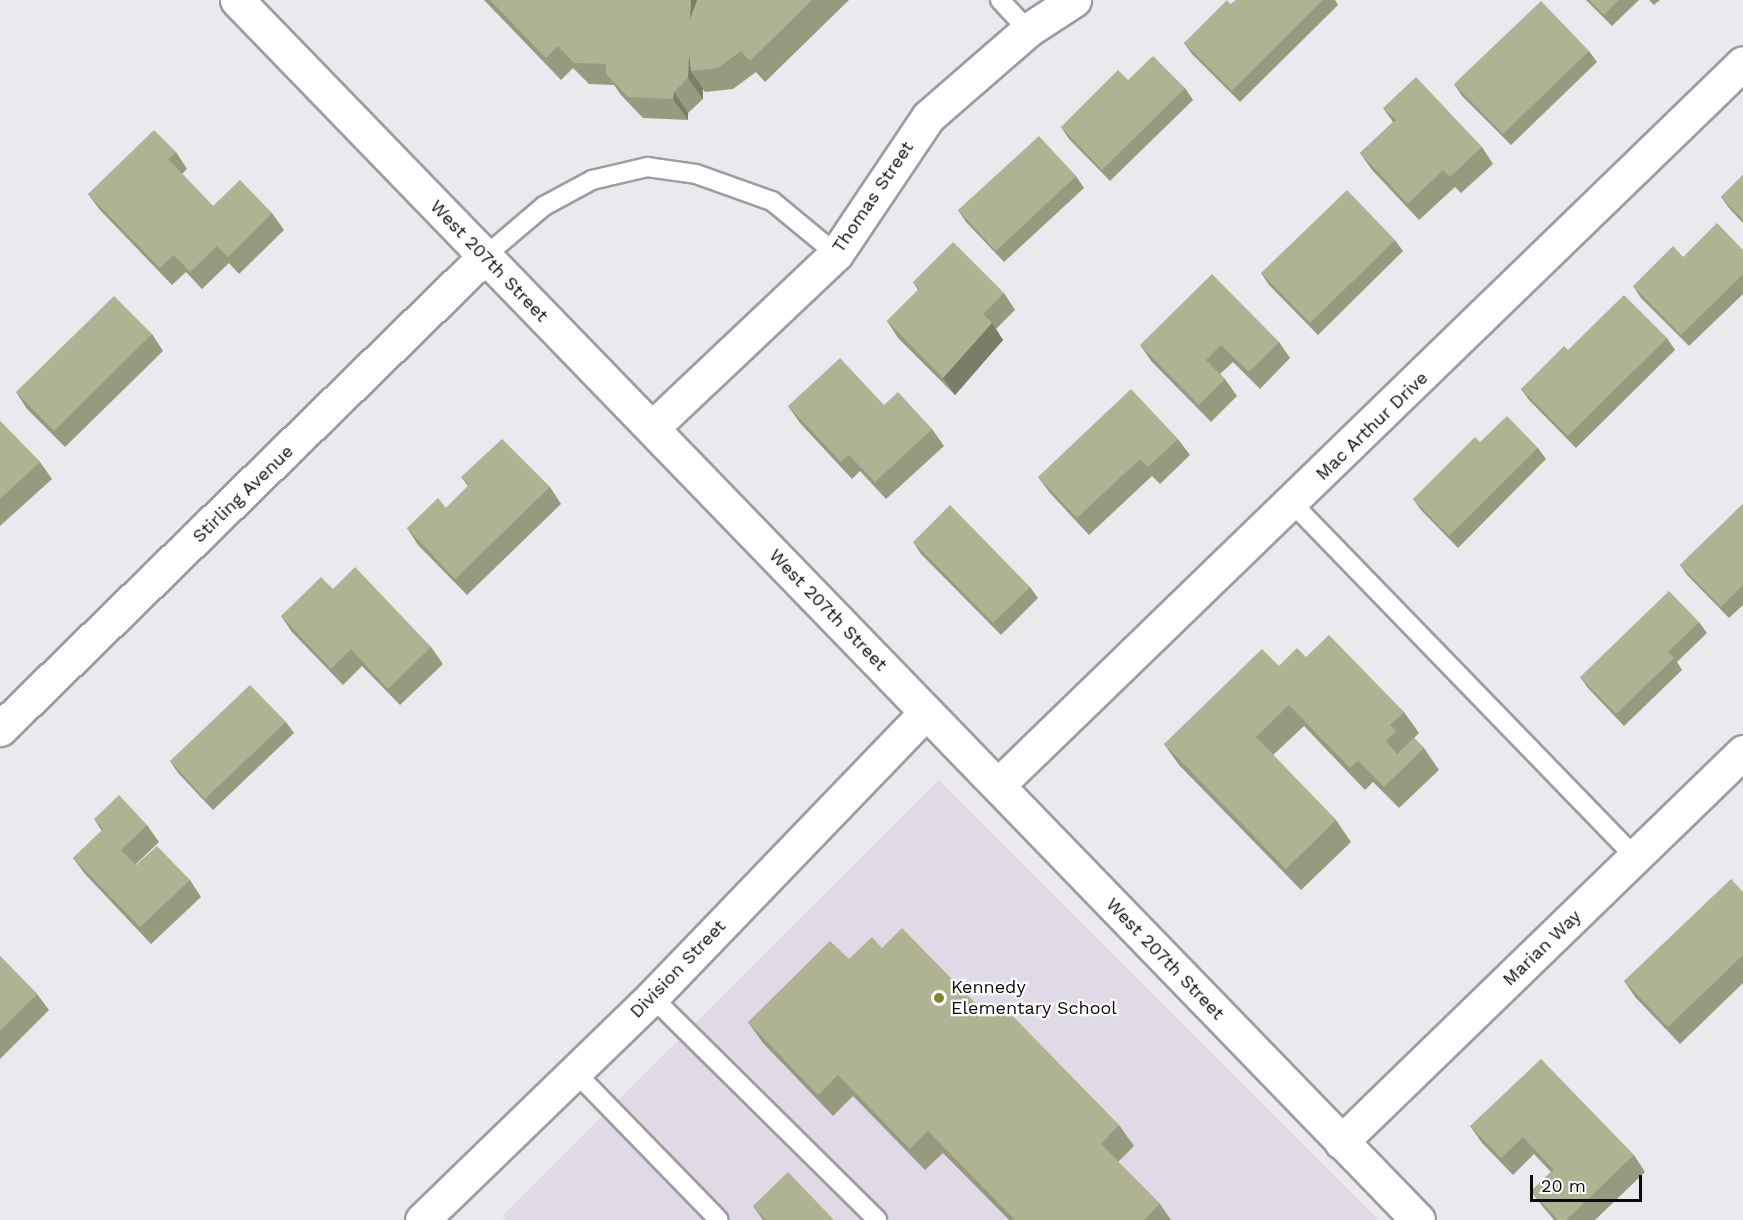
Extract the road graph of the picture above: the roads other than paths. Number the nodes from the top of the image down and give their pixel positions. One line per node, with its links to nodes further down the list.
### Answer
1 (237, 0): 7 (street, West 207th Street)
2 (1000, 0): 4 (lane)
3 (1074, 0): 4 (street, Thomas Street)
4 (1028, 30): 6 (street, Thomas Street)
5 (1743, 63): 9 (street, Mac Arthur Drive)
6 (836, 254): 7 (lane); 8 (street, Thomas Street)
7 (484, 257): 8 (street, West 207th Street); 11 (street, Stirling Avenue)
8 (653, 427): 10 (street, West 207th Street)
9 (1293, 504): 13 (street, Mac Arthur Drive); 14 (lane)
10 (926, 712): 13 (street, West 207th Street); 15 (street, Division Street)
11 (0, 729)
12 (1743, 753): 14 (street, Marian Way)
13 (998, 785): 17 (street, West 207th Street)
14 (1636, 858): 17 (street, Marian Way)
15 (652, 997): 16 (street, Division Street); 20 (lane)
16 (575, 1072): 18 (street, Division Street); 19 (lane)
17 (1341, 1142): 21 (street, West 207th Street)
18 (422, 1220)
19 (719, 1220)
20 (877, 1220)
21 (1418, 1220)

